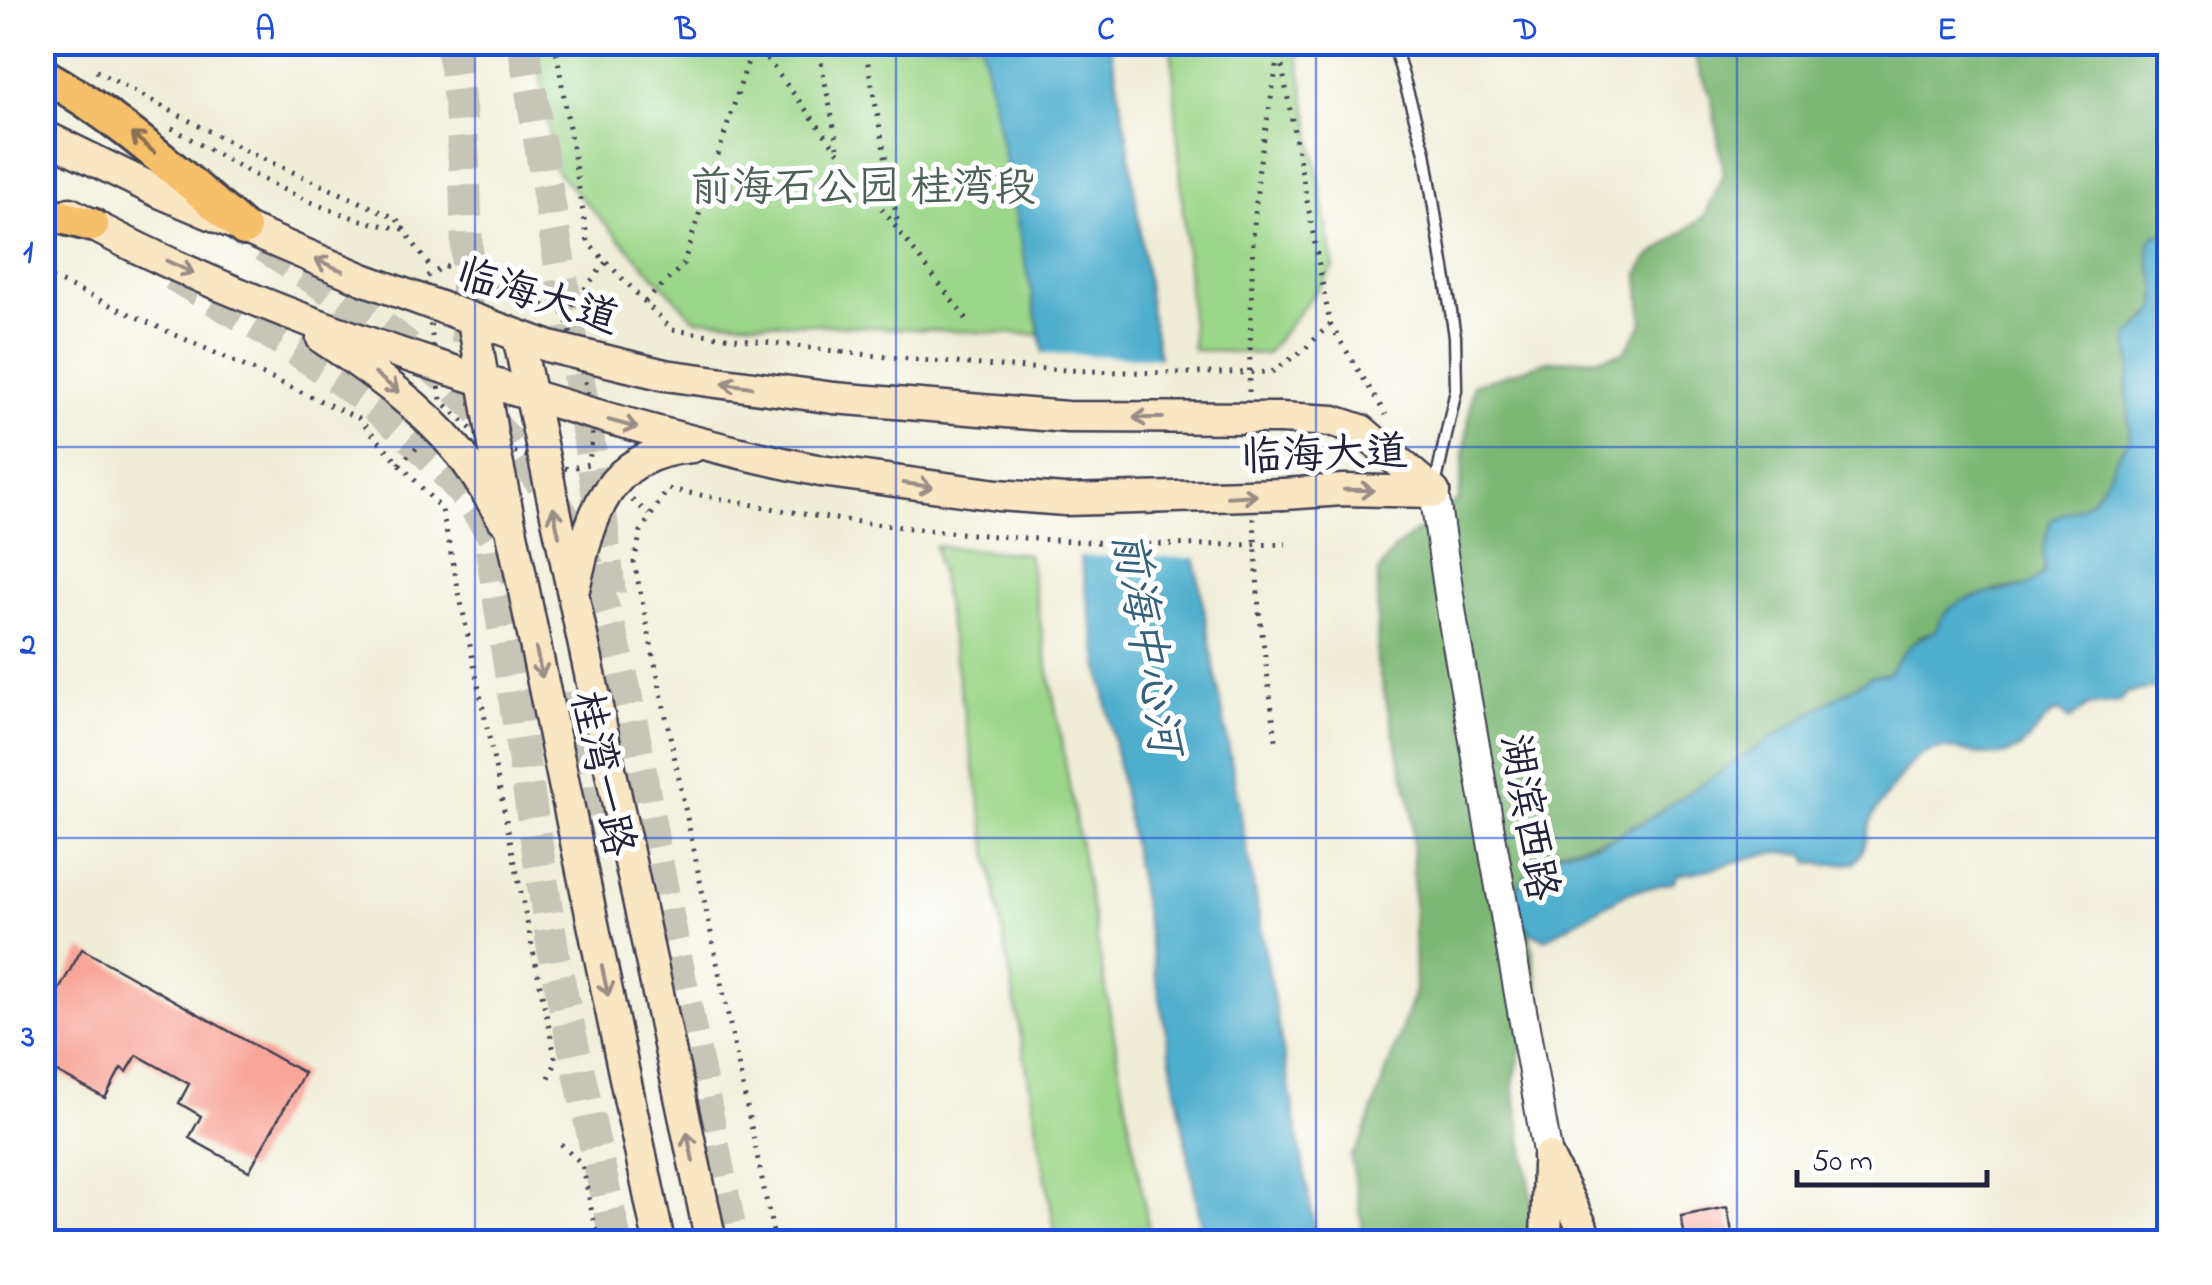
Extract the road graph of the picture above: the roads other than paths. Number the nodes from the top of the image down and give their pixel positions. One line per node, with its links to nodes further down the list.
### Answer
1 (1393, 42): 14 (lane)
2 (42, 74): 7 (main road, one-way to 2)
3 (42, 135): 7 (main road, 临海大道)
4 (42, 198): 6 (main road, 临海大道)
5 (42, 212): 6 (main road)
6 (92, 225): 8 (main road, 临海大道, one-way to 8)
7 (244, 228): 9 (main road, 临海大道, one-way to 7)
8 (278, 309): 11 (main road, 临海大道); 15 (main road, one-way to 15)
9 (472, 320): 10 (main road, 临海大道); 11 (main road, 桂湾一路)
10 (518, 336): 12 (main road, 桂湾一路); 14 (main road, 临海大道, one-way to 10, bridge)
11 (482, 380): 12 (main road, 临海大道); 15 (main road, 桂湾一路)
12 (529, 396): 13 (main road, 临海大道, one-way to 13); 16 (main road, 桂湾一路, one-way to 12)
13 (706, 446): 14 (main road, 临海大道, one-way to 14, bridge); 16 (main road)
14 (1434, 492): 17 (street, 湖滨西路)
15 (512, 533): 18 (main road, 桂湾一路, one-way to 18)
16 (572, 596): 19 (main road, 桂湾一路, one-way to 16)
17 (1548, 1157): 20 (main road, 湖滨西路); 21 (main road, 湖滨西路)
18 (658, 1242)
19 (711, 1242)
20 (1546, 1242)
21 (1585, 1242)

